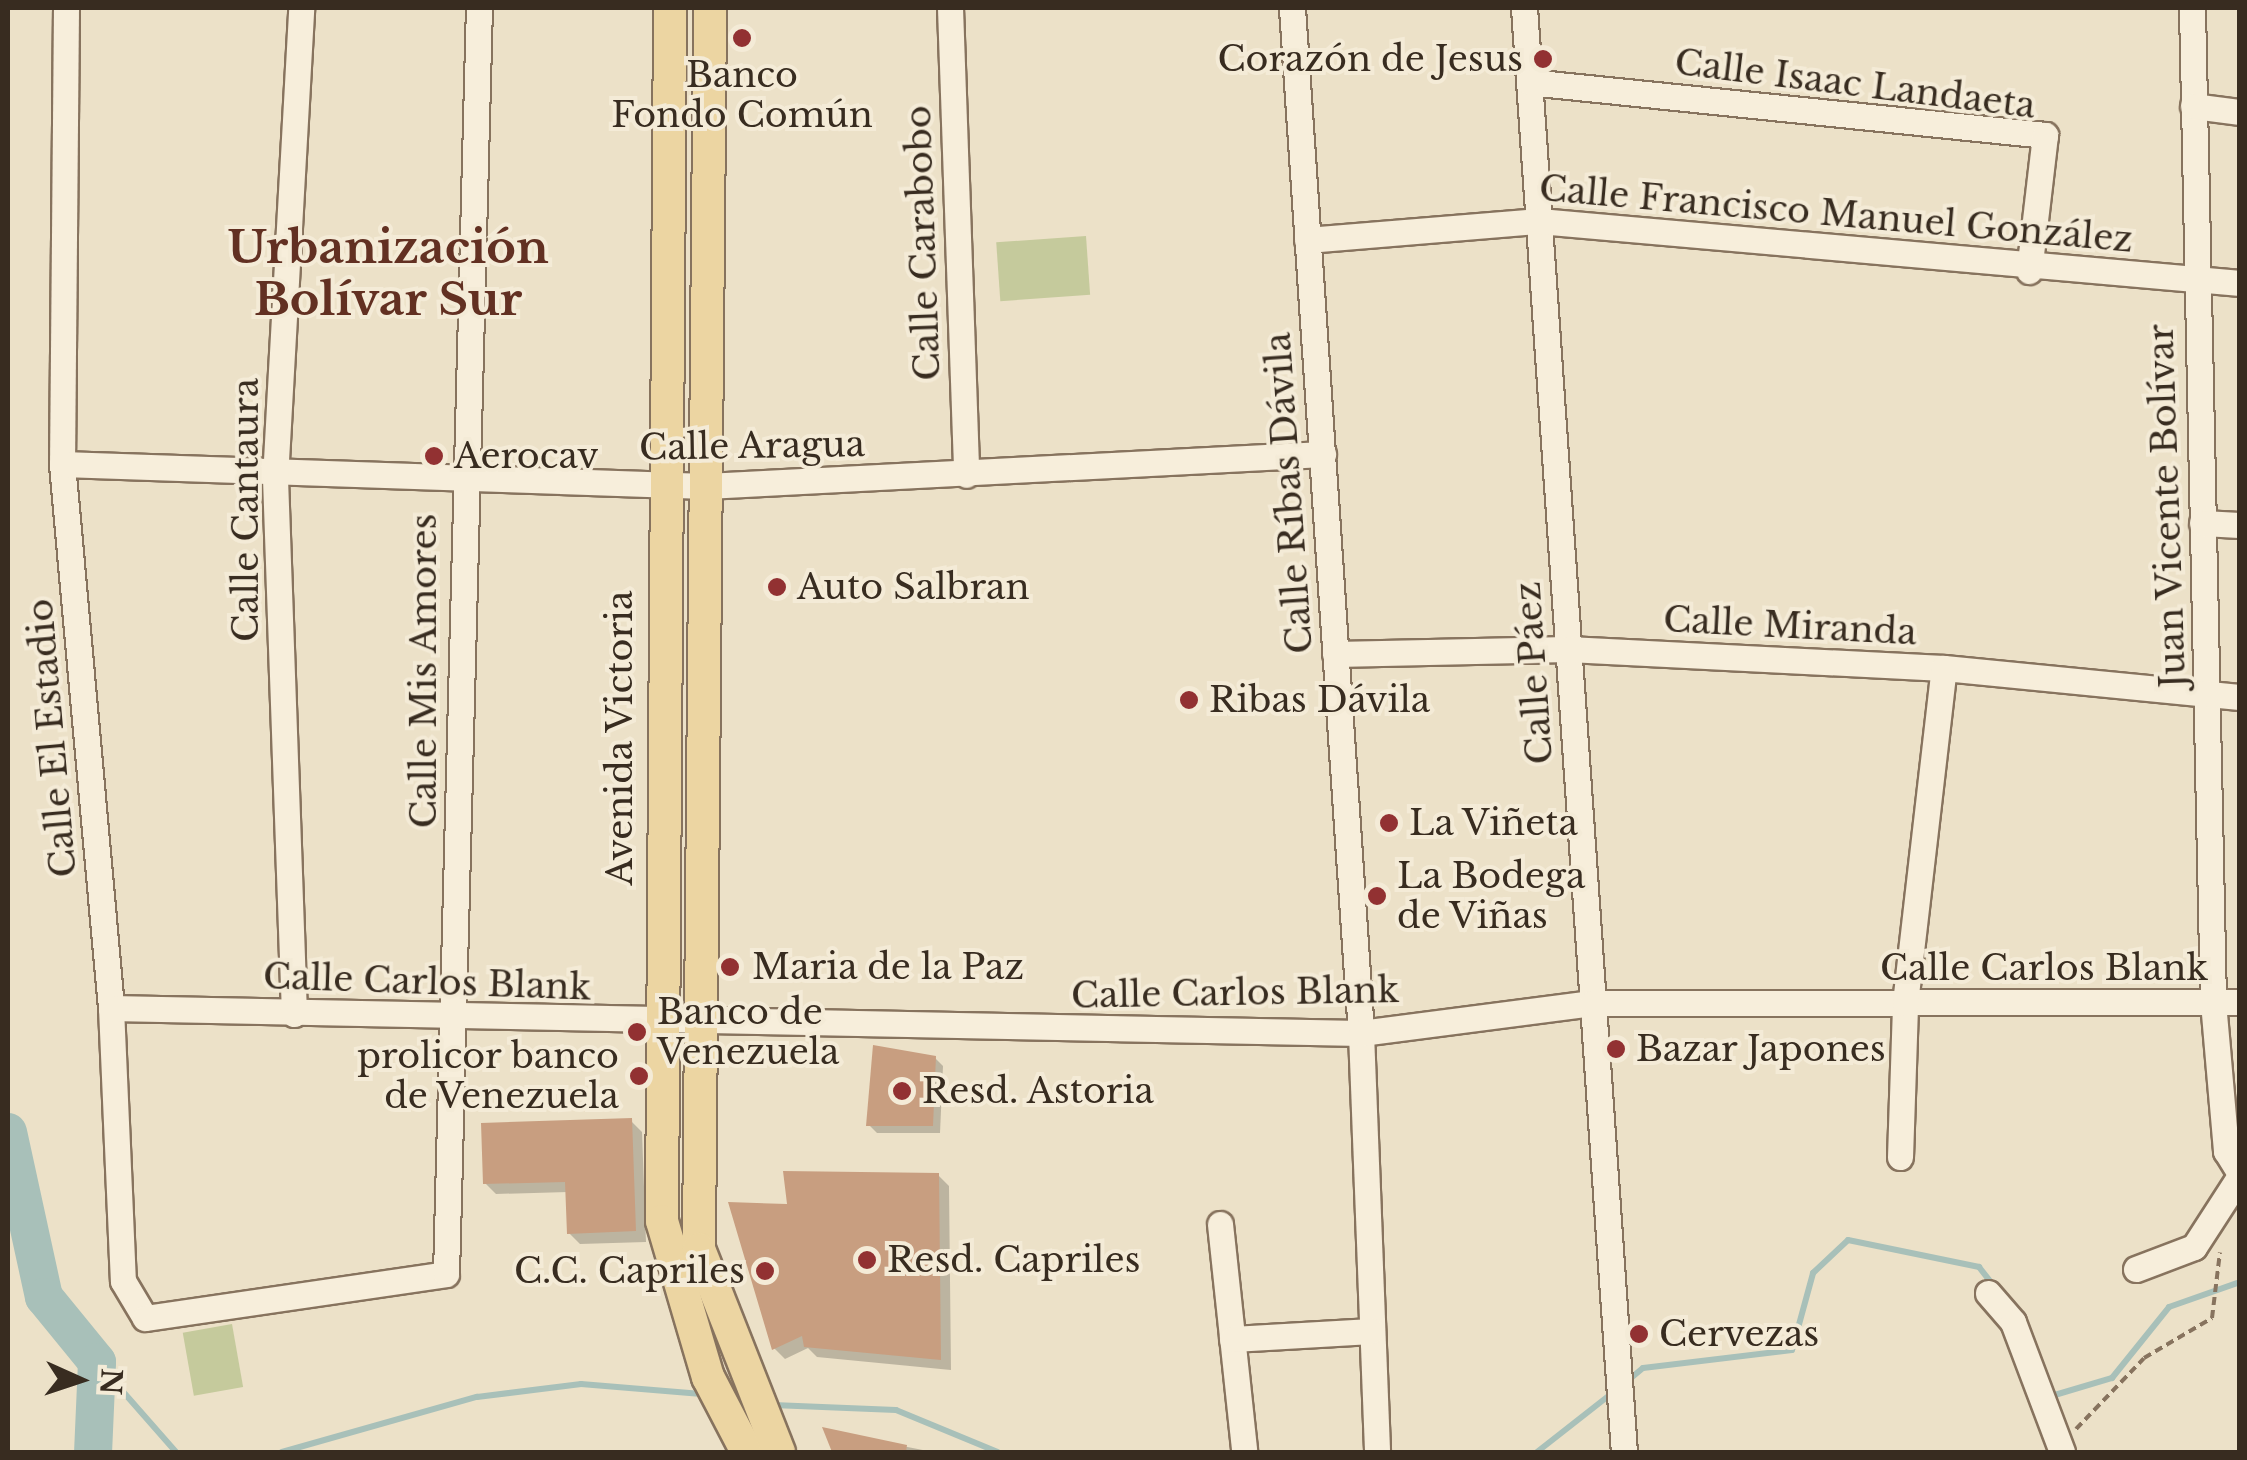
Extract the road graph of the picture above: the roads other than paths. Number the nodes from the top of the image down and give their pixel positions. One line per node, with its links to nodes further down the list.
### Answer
1 (66, 8): 19 (street, Calle El Estadio)
2 (300, 8): 21 (street, Calle Cantaura)
3 (479, 8): 22 (street, Calle Mis Amores)
4 (670, 8): 23 (main road, Avenida Victoria)
5 (710, 8): 24 (main road, Avenida Victoria)
6 (950, 8): 20 (street, Calle Carabobo)
7 (1292, 8): 14 (street, Calle Ríbas Dávila)
8 (1524, 8): 10 (street, Calle Páez)
9 (2192, 8): 11 (street, Juan Vicente Bolívar)
10 (1529, 82): 13 (street, Calle Páez); 15 (street, Calle Isaac Landaeta)
11 (2193, 106): 12 (street); 16 (street, Juan Vicente Bolívar)
12 (2240, 112)
13 (1540, 221): 14 (street, Calle Francisco Manuel González); 15 (street, Calle Francisco Manuel González); 27 (street, Calle Páez)
14 (1307, 240): 18 (street, Calle Ríbas Dávila)
15 (2028, 271): 16 (street, Calle Francisco Manuel González)
16 (2196, 278): 17 (street, Calle Francisco Manuel González); 25 (street, Juan Vicente Bolívar)
17 (2240, 283)
18 (1323, 454): 20 (street, Calle Aragua); 28 (street, Calle Ríbas Dávila)
19 (62, 464): 21 (street, Calle Aragua); 36 (street, Calle El Estadio)
20 (966, 476): 24 (street, Calle Aragua)
21 (275, 478): 22 (street, Calle Aragua); 37 (street, Calle Cantaura)
22 (460, 484): 23 (street, Calle Aragua); 38 (street, Calle Mis Amores)
23 (662, 484): 24 (street, Calle Aragua); 39 (main road, Avenida Victoria)
24 (706, 486): 40 (main road, Avenida Victoria)
25 (2202, 523): 26 (street); 30 (street, Juan Vicente Bolívar)
26 (2240, 525)
27 (1568, 650): 28 (street, Calle Miranda); 29 (street, Calle Miranda); 34 (street, Calle Páez)
28 (1335, 654): 41 (street, Calle Ríbas Dávila)
29 (1944, 668): 30 (street, Calle Miranda); 35 (street)
30 (2208, 694): 31 (street, Calle Miranda); 32 (street, Juan Vicente Bolívar)
31 (2240, 698)
32 (2213, 1002): 33 (street, Calle Carlos Blank); 35 (street, Calle Carlos Blank); 43 (street, Juan Vicente Bolívar)
33 (2240, 1002)
34 (1592, 1003): 35 (street, Calle Carlos Blank); 41 (street, Calle Carlos Blank); 54 (street, Calle Páez)
35 (1906, 1003): 42 (street)
36 (111, 1008): 37 (street, Calle Carlos Blank); 46 (street, Calle El Estadio)
37 (294, 1014): 38 (street, Calle Carlos Blank)
38 (456, 1018): 39 (street, Calle Carlos Blank); 46 (street, Calle Mis Amores)
39 (658, 1024): 40 (street, Calle Carlos Blank); 50 (main road, Avenida Victoria)
40 (698, 1025): 41 (street, Calle Carlos Blank); 50 (main road, Avenida Victoria)
41 (1361, 1033): 48 (street, Calle Ríbas Dávila)
42 (1900, 1157)
43 (2240, 1175): 45 (street)
44 (1220, 1224): 49 (street)
45 (2136, 1269)
46 (446, 1274)
47 (1988, 1292): 51 (street)
48 (1372, 1331): 49 (street); 53 (street, Calle Ríbas Dávila)
49 (1232, 1339): 52 (street)
50 (755, 1438)
51 (2062, 1445)
52 (1244, 1450)
53 (1377, 1452)
54 (1624, 1452)

